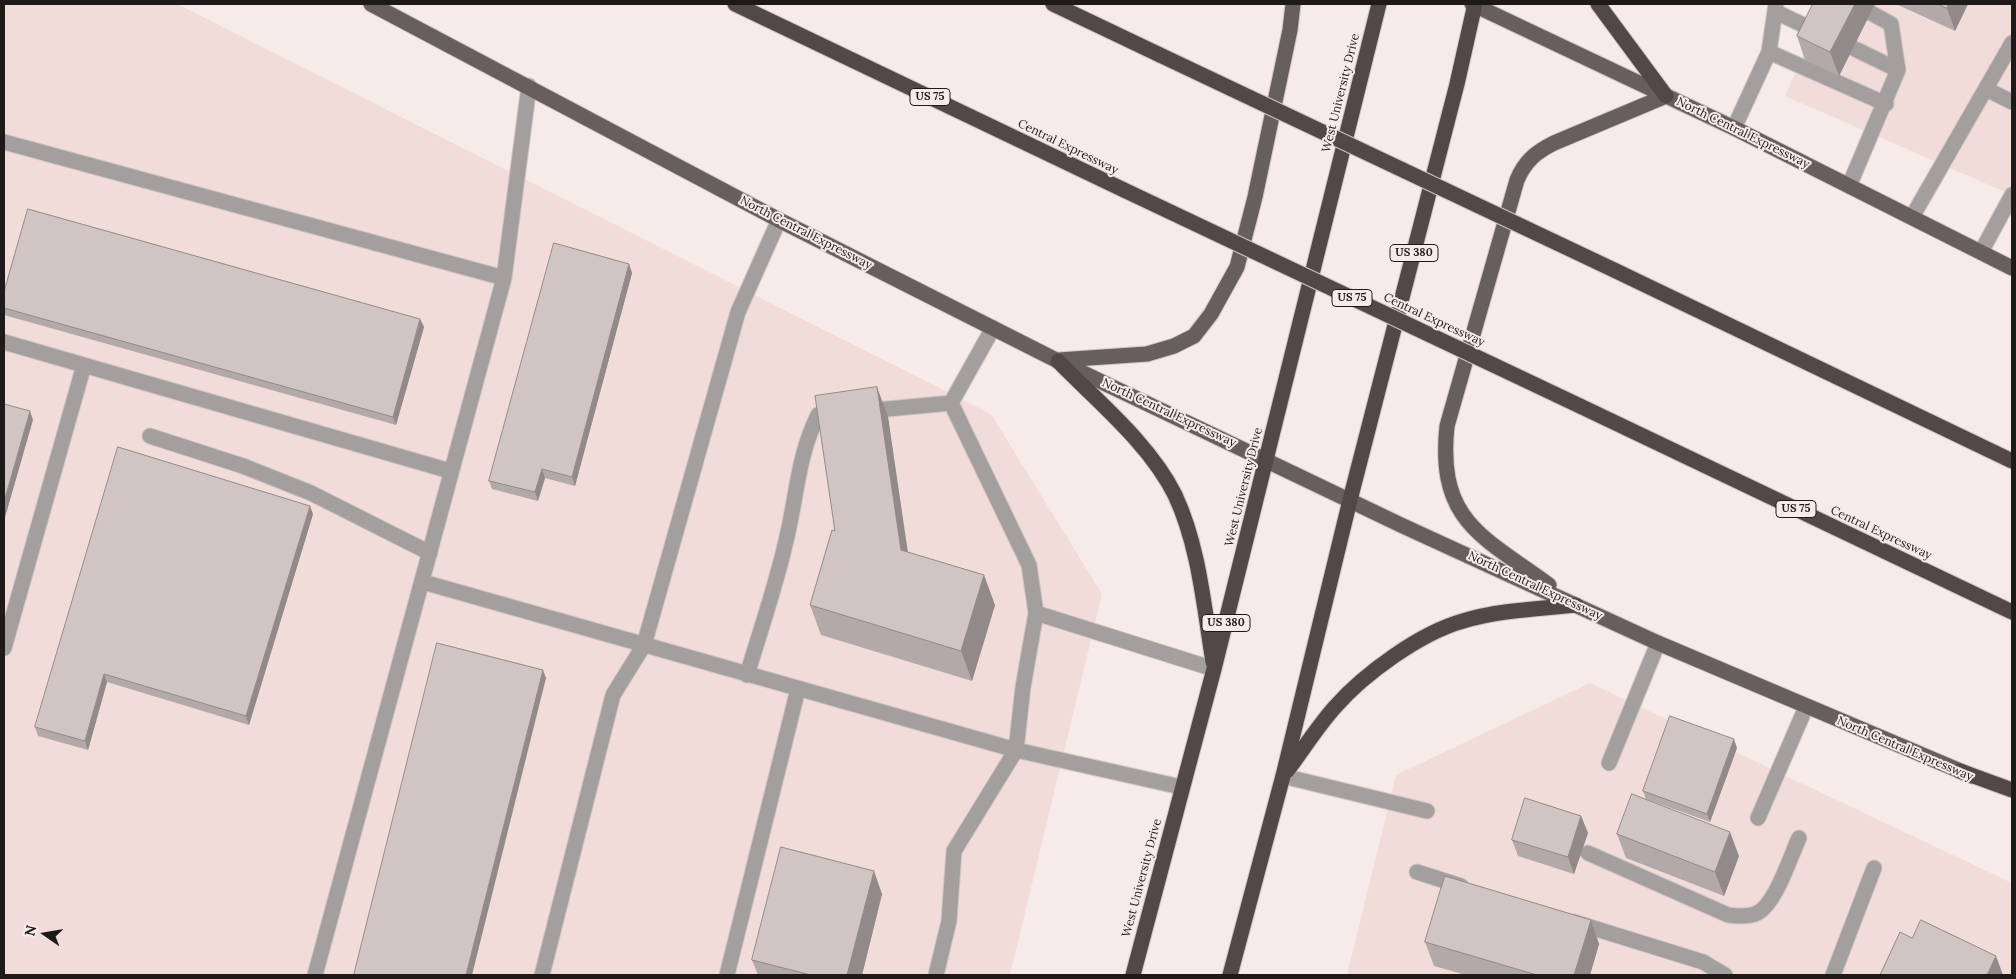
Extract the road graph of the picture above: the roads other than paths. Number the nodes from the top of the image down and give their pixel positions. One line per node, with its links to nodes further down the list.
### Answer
1 (371, 4): 15 (main road, North Central Expressway)
2 (735, 4): 42 (highway, Central Expressway / US 75, bridge)
3 (1053, 4): 36 (highway, bridge)
4 (1293, 4): 31 (main road)
5 (1380, 4): 35 (highway, West University Drive / US 380)
6 (1474, 4): 17 (main road, North Central Expressway); 38 (highway, US 380)
7 (1598, 4): 17 (highway)
8 (1776, 8): 10 (lane); 13 (lane)
9 (1871, 13): 14 (lane)
10 (1820, 32)
11 (2012, 43): 16 (lane)
12 (1853, 48): 14 (lane)
13 (1770, 52): 19 (lane); 20 (lane)
14 (1898, 70): 19 (lane)
15 (529, 86): 25 (main road, North Central Expressway); 28 (lane)
16 (1986, 89): 18 (lane); 24 (lane)
17 (1666, 96): 20 (main road, North Central Expressway); 41 (main road)
18 (2012, 102)
19 (1886, 104): 22 (lane)
20 (1734, 128): 22 (main road, North Central Expressway)
21 (4, 142): 28 (lane)
22 (1849, 186): 24 (main road, North Central Expressway)
23 (2012, 195): 26 (lane)
24 (1912, 217): 26 (main road, North Central Expressway)
25 (779, 220): 29 (main road, North Central Expressway); 45 (lane)
26 (1981, 252): 27 (main road, North Central Expressway)
27 (2012, 268)
28 (504, 278): 37 (lane)
29 (993, 328): 31 (main road, North Central Expressway); 33 (lane)
30 (4, 342): 32 (lane)
31 (1058, 361): 35 (main road, North Central Expressway); 47 (highway)
32 (84, 365): 37 (lane); 46 (lane)
33 (951, 404): 43 (lane); 48 (lane)
34 (150, 436): 39 (lane)
35 (1266, 459): 38 (main road, North Central Expressway); 47 (highway, West University Drive / US 380)
36 (2012, 461)
37 (450, 471): 39 (lane)
38 (1350, 500): 41 (main road, North Central Expressway); 54 (highway, US 380)
39 (430, 553): 40 (lane)
40 (423, 582): 45 (lane); 66 (lane)
41 (1576, 605): 44 (main road, North Central Expressway); 54 (highway)
42 (2012, 612)
43 (1036, 613): 47 (lane); 51 (lane)
44 (1658, 643): 50 (main road, North Central Expressway); 52 (lane)
45 (644, 645): 48 (lane); 67 (lane)
46 (4, 648)
47 (1214, 669): 55 (highway, West University Drive / US 380)
48 (747, 675): 49 (lane)
49 (798, 689): 51 (lane); 68 (lane)
50 (1806, 707): 53 (main road, North Central Expressway); 59 (lane)
51 (1016, 750): 55 (lane); 69 (lane)
52 (1609, 763)
53 (1960, 771): 56 (highway); 57 (main road, North Central Expressway)
54 (1283, 776): 58 (lane); 71 (highway, US 380)
55 (1181, 787): 70 (highway, West University Drive / US 380)
56 (2012, 790)
57 (2012, 796)
58 (1427, 811)
59 (1758, 818)
60 (1799, 838): 61 (lane)
61 (1588, 854)
62 (1874, 868): 73 (lane)
63 (1417, 872): 64 (lane)
64 (1472, 890)
65 (1564, 919): 72 (lane)
66 (315, 975)
67 (542, 975)
68 (726, 975)
69 (936, 975)
70 (1133, 975)
71 (1230, 975)
72 (1725, 975)
73 (1833, 975)

